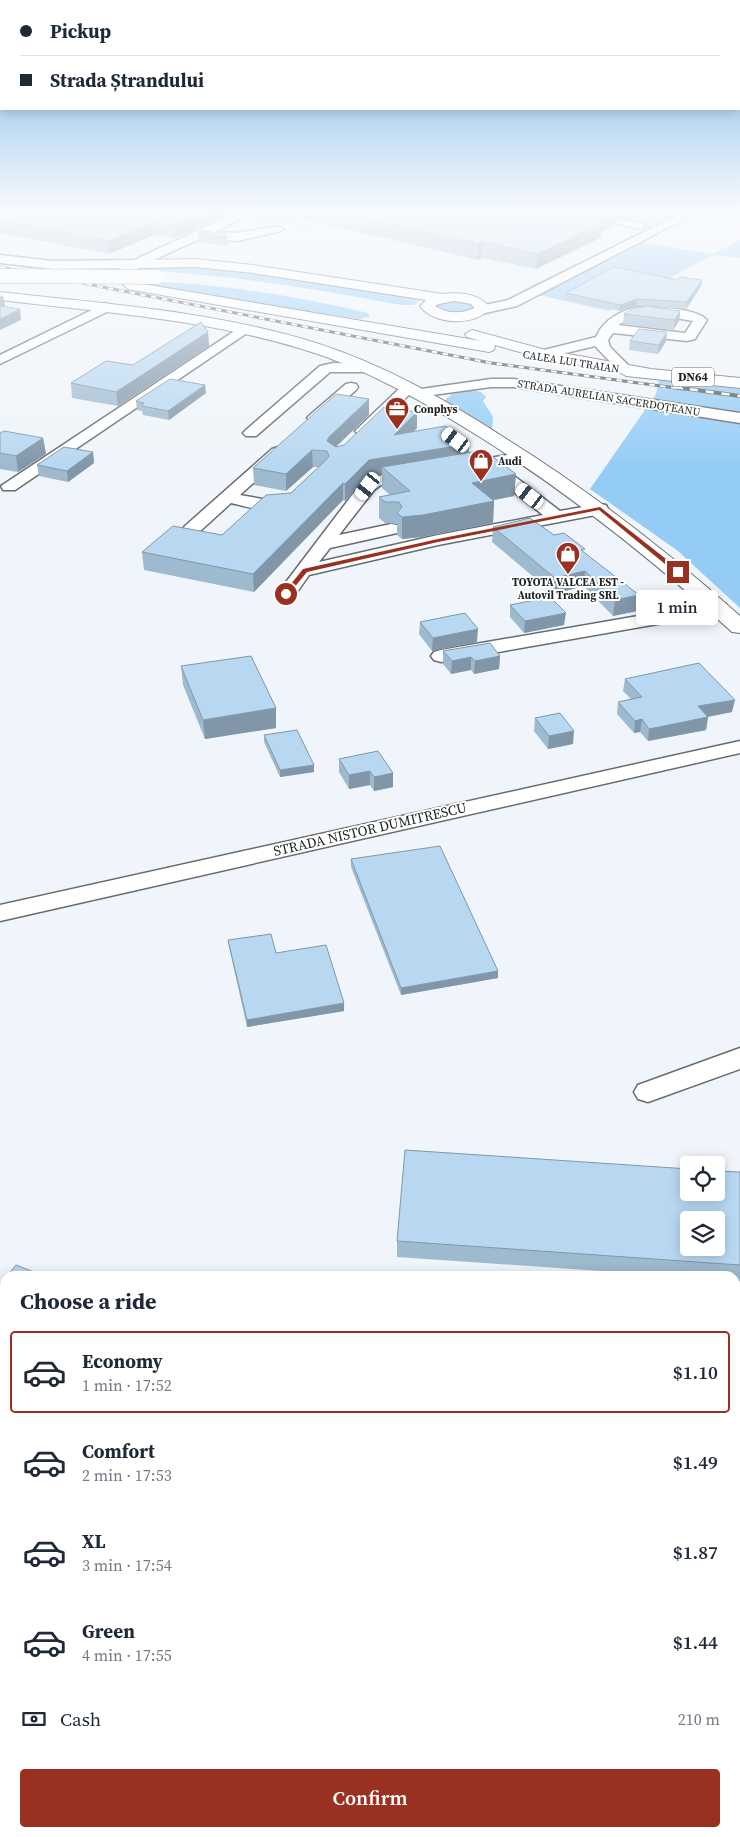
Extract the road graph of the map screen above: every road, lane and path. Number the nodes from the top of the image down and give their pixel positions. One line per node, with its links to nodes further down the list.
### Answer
1 (7, 297): 6 (main road)
2 (64, 297): 6 (main road)
3 (197, 297): 9 (main road)
4 (376, 297): 7 (main road)
5 (525, 297): 8 (street)
6 (106, 307): 10 (main road); 16 (street)
7 (424, 307): 8 (main road); 11 (main road, CALEA LUI TRAIAN / DN64)
8 (474, 308): 11 (main road)
9 (364, 325): 14 (main road); 14 (main road, CALEA LUI TRAIAN / DN64)
10 (242, 330): 13 (main road); 38 (street)
11 (475, 335): 15 (main road, CALEA LUI TRAIAN / DN64)
12 (603, 335): 12 (street); 15 (street); 18 (street)
13 (308, 346): 17 (street); 19 (main road)
14 (489, 347): 20 (main road, CALEA LUI TRAIAN / DN64)
15 (545, 354): 18 (main road, CALEA LUI TRAIAN / DN64)
16 (0, 360)
17 (332, 367): 19 (street); 30 (street)
18 (623, 367): 20 (main road, CALEA LUI TRAIAN / DN64)
19 (369, 368): 23 (main road)
20 (645, 372): 21 (main road, CALEA LUI TRAIAN / DN64)
21 (740, 383)
22 (351, 387): 24 (street)
23 (413, 390): 27 (street); 28 (street, STRADA AURELIAN SACERDOȚEANU); 34 (main road)
24 (332, 403): 25 (street); 29 (street)
25 (350, 406)
26 (367, 408): 27 (street)
27 (384, 410): 32 (street)
28 (740, 418)
29 (304, 428)
30 (251, 433)
31 (290, 441): 40 (street)
32 (350, 444)
33 (472, 452): 35 (street)
34 (525, 457): 35 (street); 41 (main road)
35 (488, 463): 36 (street); 42 (street)
36 (451, 469)
37 (432, 472): 46 (street)
38 (9, 486)
39 (299, 491): 40 (street)
40 (227, 497): 44 (street)
41 (600, 509): 42 (street); 50 (main road)
42 (557, 517): 45 (street)
43 (391, 529): 46 (street)
44 (191, 530)
45 (438, 540): 47 (street); 48 (street)
46 (325, 544): 47 (street)
47 (305, 571): 49 (street)
48 (361, 575)
49 (286, 594)
50 (719, 608): 51 (main road); 52 (street)
51 (740, 627)
52 (441, 656)
53 (740, 747): 54 (street, STRADA NISTOR DUMITRESCU)
54 (0, 913)
55 (740, 1058): 56 (street)
56 (648, 1092)

